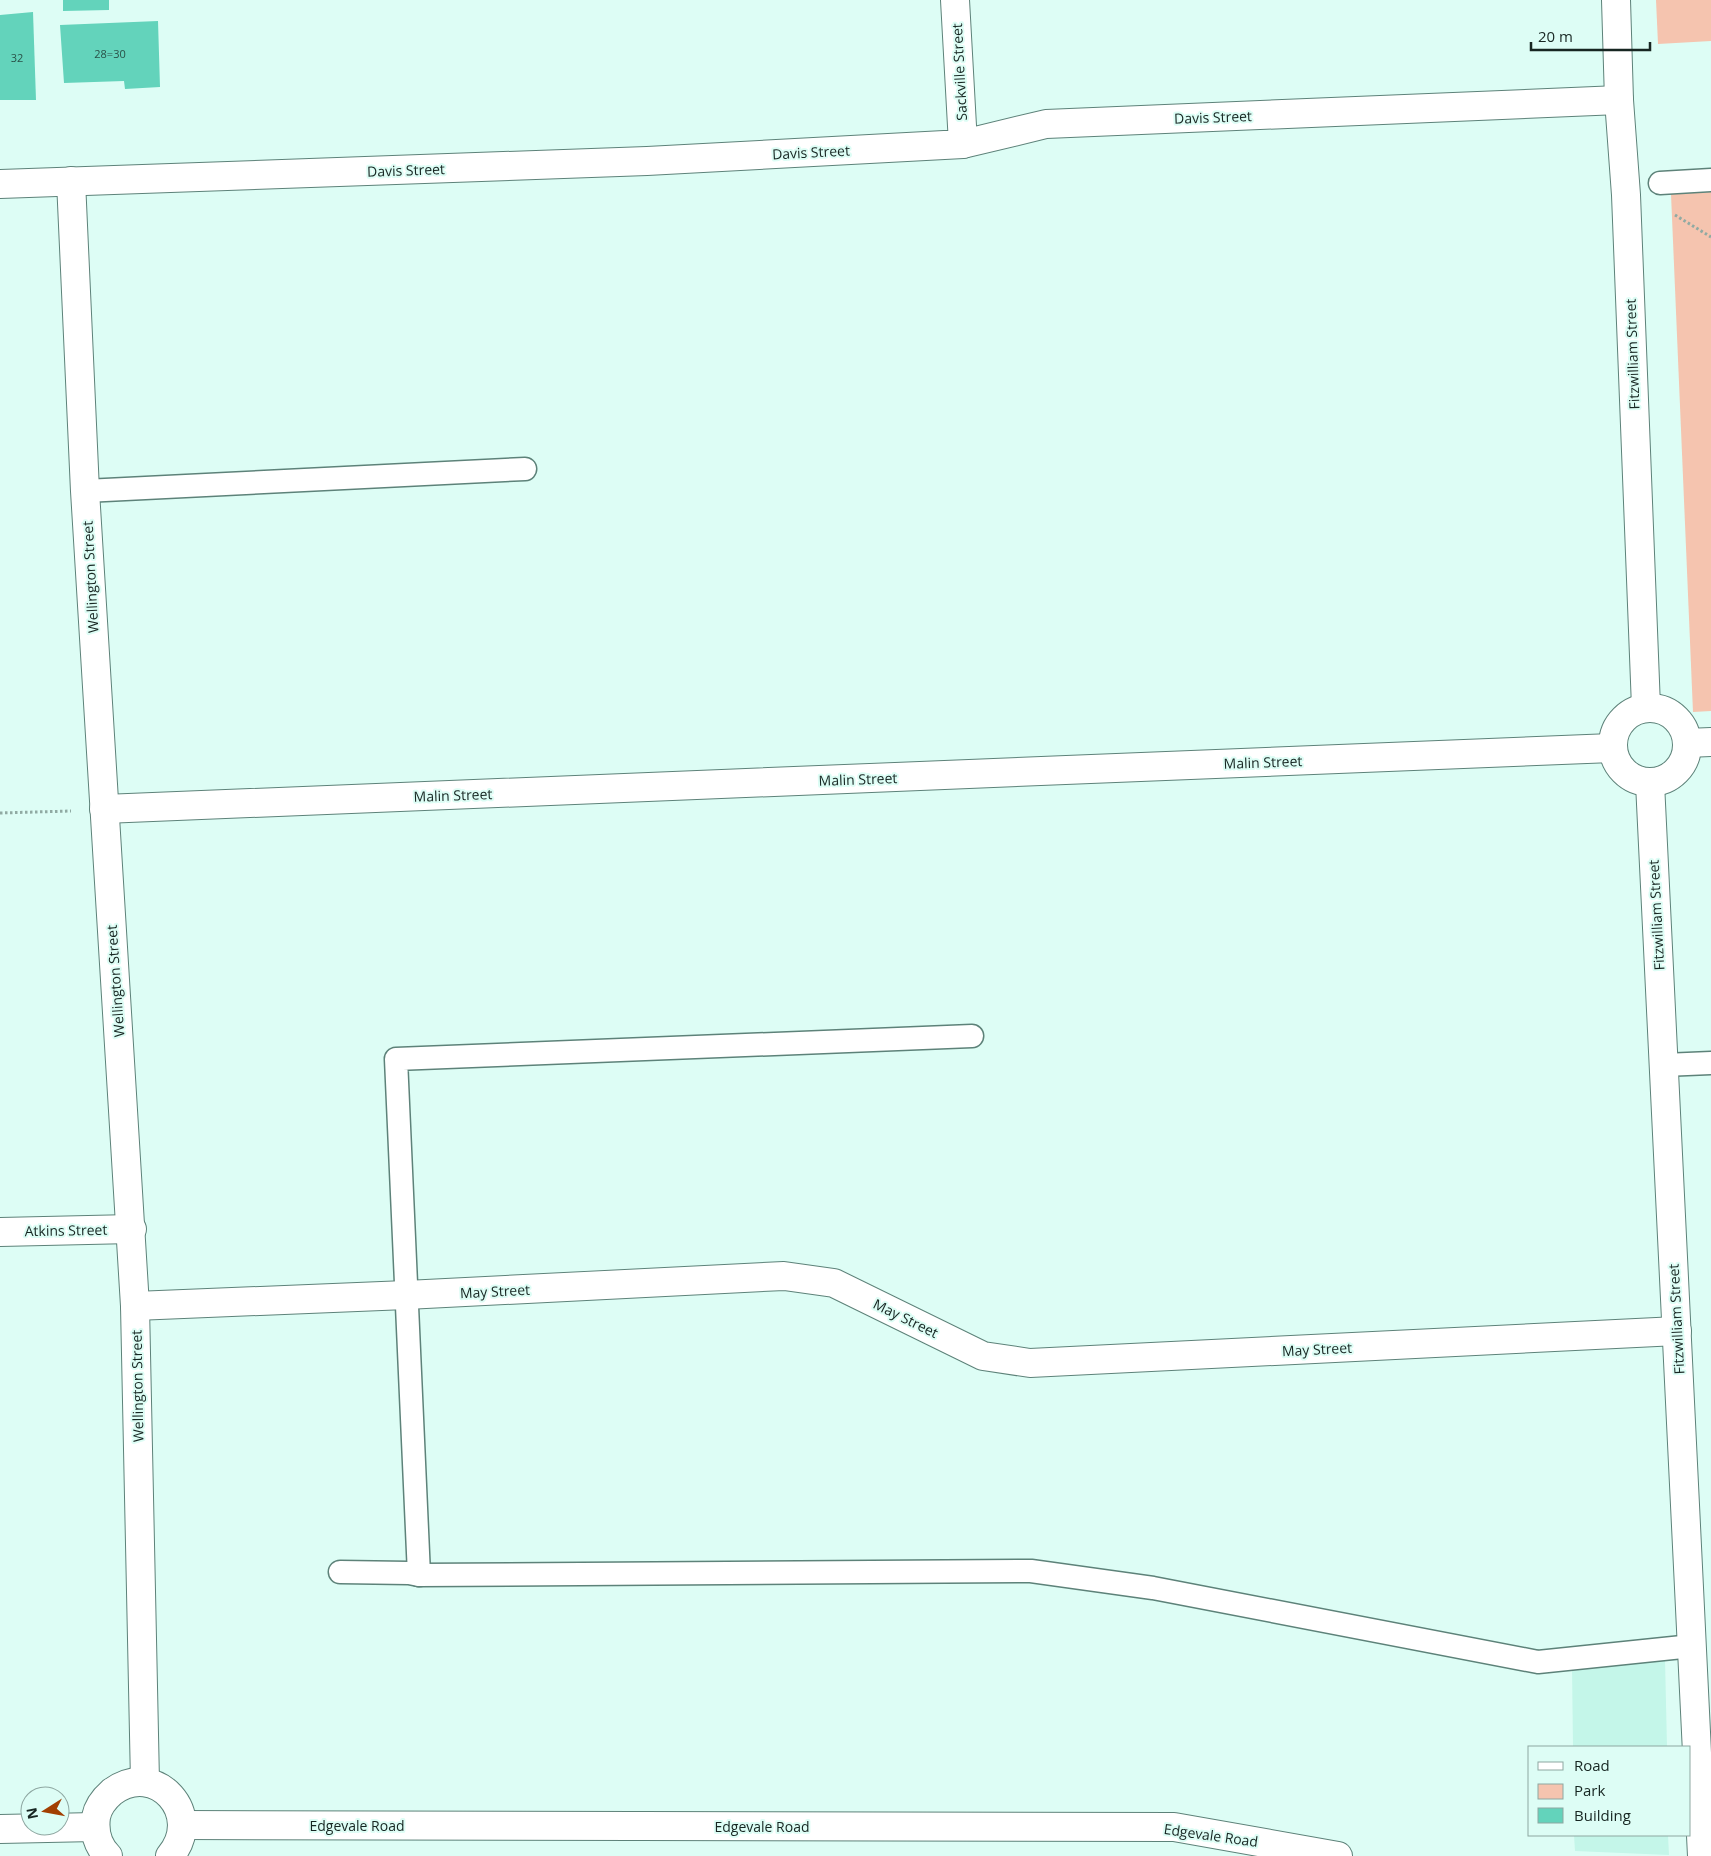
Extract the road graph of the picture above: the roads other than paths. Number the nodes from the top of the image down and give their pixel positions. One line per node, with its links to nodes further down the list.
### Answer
1 (955, 0): 4 (street, Sackville Street)
2 (1616, 0): 3 (street, Fitzwilliam Street)
3 (1619, 100): 4 (street, Davis Street); 11 (street, Fitzwilliam Street)
4 (963, 144): 6 (street, Davis Street)
5 (1711, 180): 7 (lane)
6 (71, 181): 8 (street, Davis Street); 10 (street, Wellington Street)
7 (1660, 183)
8 (0, 184)
9 (525, 469): 10 (lane)
10 (85, 491): 15 (street, Wellington Street)
11 (1646, 707): 12 (street); 13 (street)
12 (1699, 742): 14 (street)
13 (1612, 748): 14 (street); 15 (street, Malin Street)
14 (1650, 783): 18 (street, Fitzwilliam Street)
15 (104, 809): 19 (street, Wellington Street)
16 (972, 1036): 21 (lane)
17 (1711, 1063): 18 (lane)
18 (1664, 1066): 23 (street, Fitzwilliam Street)
19 (132, 1229): 20 (street, Atkins Street); 22 (street, Wellington Street)
20 (0, 1232)
21 (406, 1295): 22 (street, May Street); 23 (street, May Street); 25 (lane)
22 (135, 1306): 27 (street, Wellington Street)
23 (1676, 1331): 26 (street, Fitzwilliam Street)
24 (340, 1572): 25 (lane)
25 (419, 1575): 26 (lane)
26 (1692, 1646): 34 (street, Fitzwilliam Street)
27 (145, 1782): 28 (street); 29 (street)
28 (182, 1825): 32 (street); 33 (street, Edgevale Road)
29 (95, 1827): 30 (street); 31 (street)
30 (0, 1829)
31 (108, 1856)
32 (170, 1856)
33 (1338, 1856)
34 (1702, 1856)

